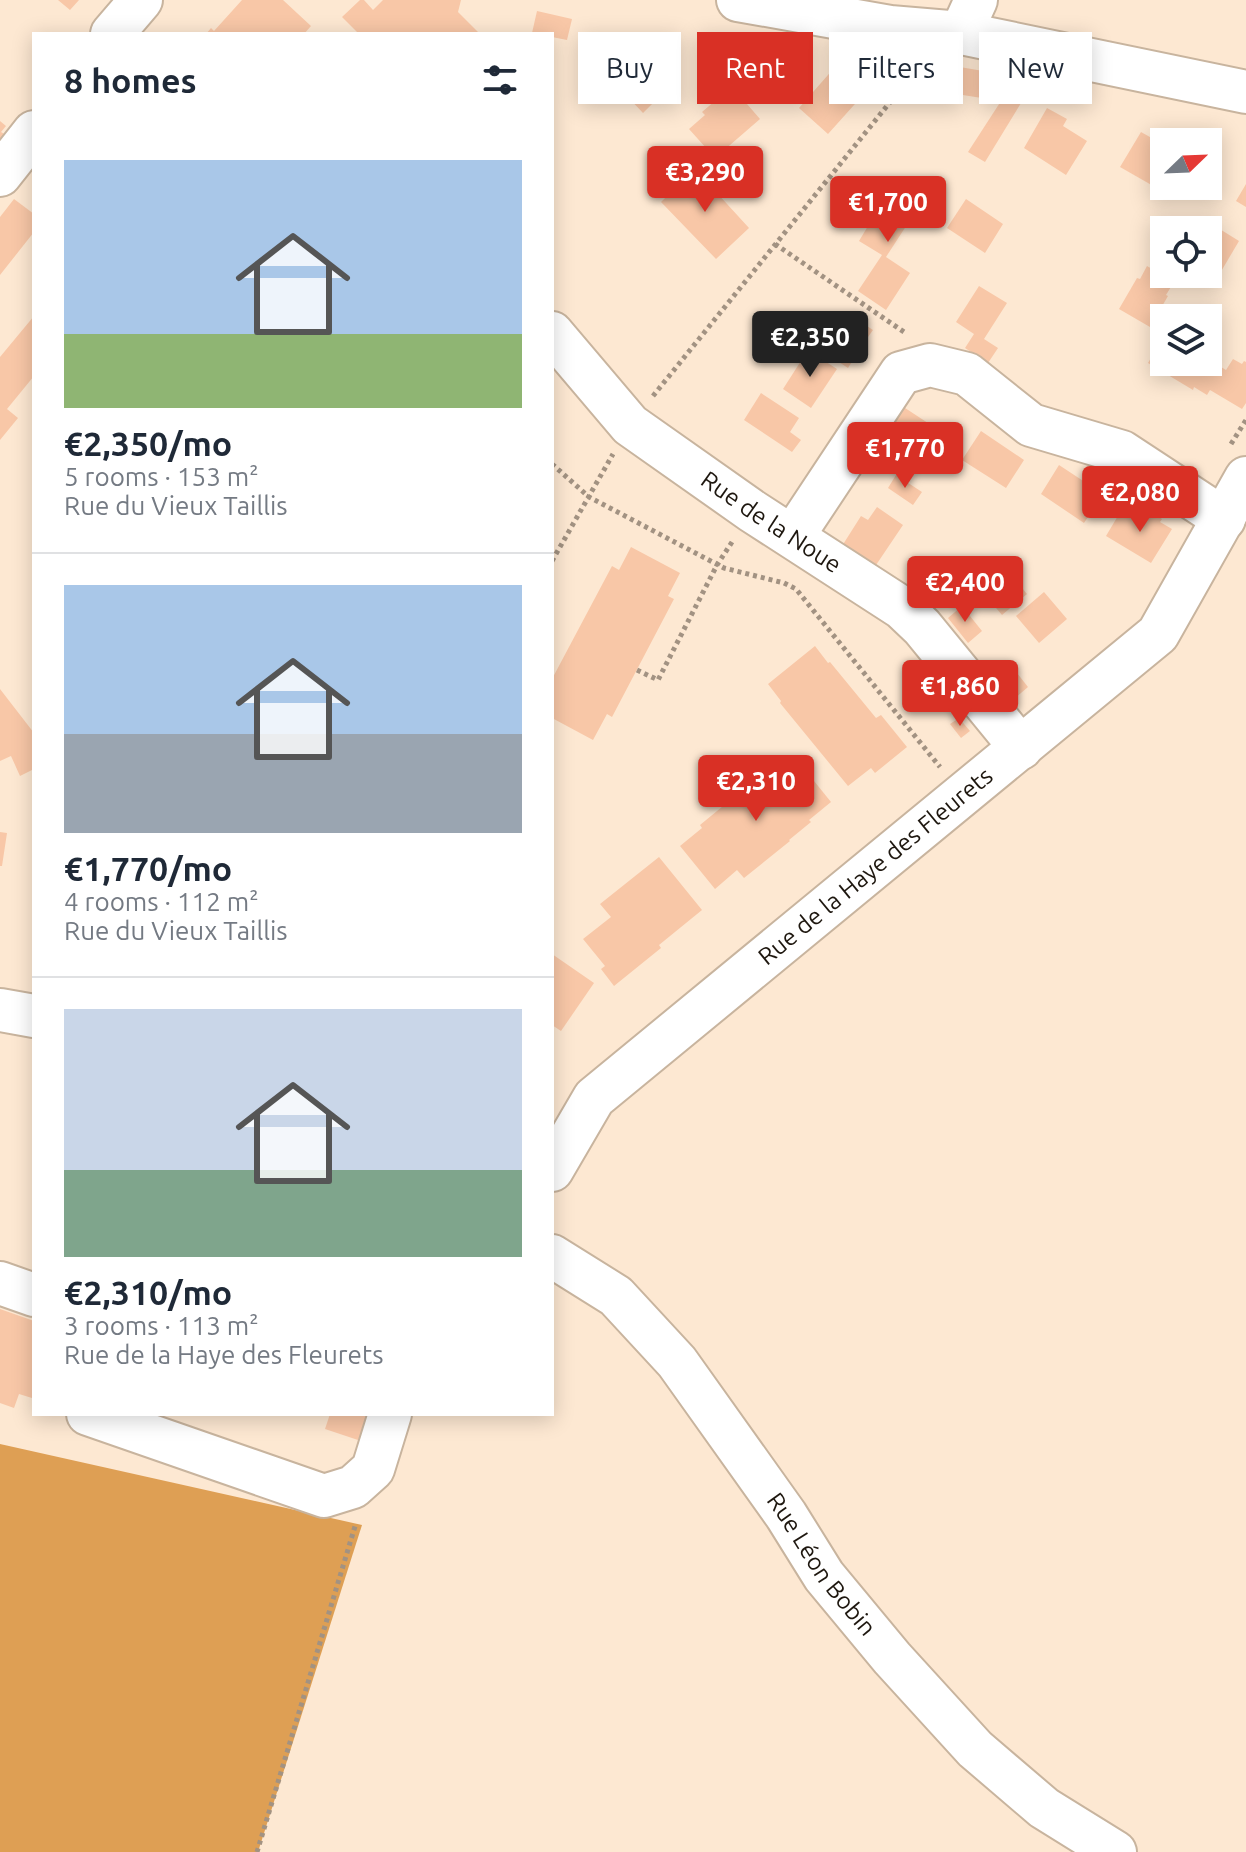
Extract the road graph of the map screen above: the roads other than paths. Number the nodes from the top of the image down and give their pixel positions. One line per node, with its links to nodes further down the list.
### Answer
1 (141, 0): 4 (street)
2 (738, 0): 3 (street)
3 (968, 16): 5 (street)
4 (114, 32)
5 (1246, 92)
6 (32, 135): 7 (street)
7 (0, 175)
8 (554, 335): 11 (street, Rue de la Noue)
9 (1238, 462): 10 (street, Rue de la Haye des Fleurets)
10 (1224, 519): 11 (street); 12 (street, Rue de la Haye des Fleurets)
11 (793, 536): 12 (street, Rue de la Noue)
12 (1021, 748): 15 (street, Rue de la Haye des Fleurets)
13 (0, 1010): 14 (street)
14 (32, 1016)
15 (554, 1167)
16 (554, 1257): 21 (street, Rue Léon Bobin)
17 (0, 1283): 18 (street)
18 (32, 1294)
19 (94, 1416): 20 (street)
20 (389, 1416)
21 (1115, 1852)

